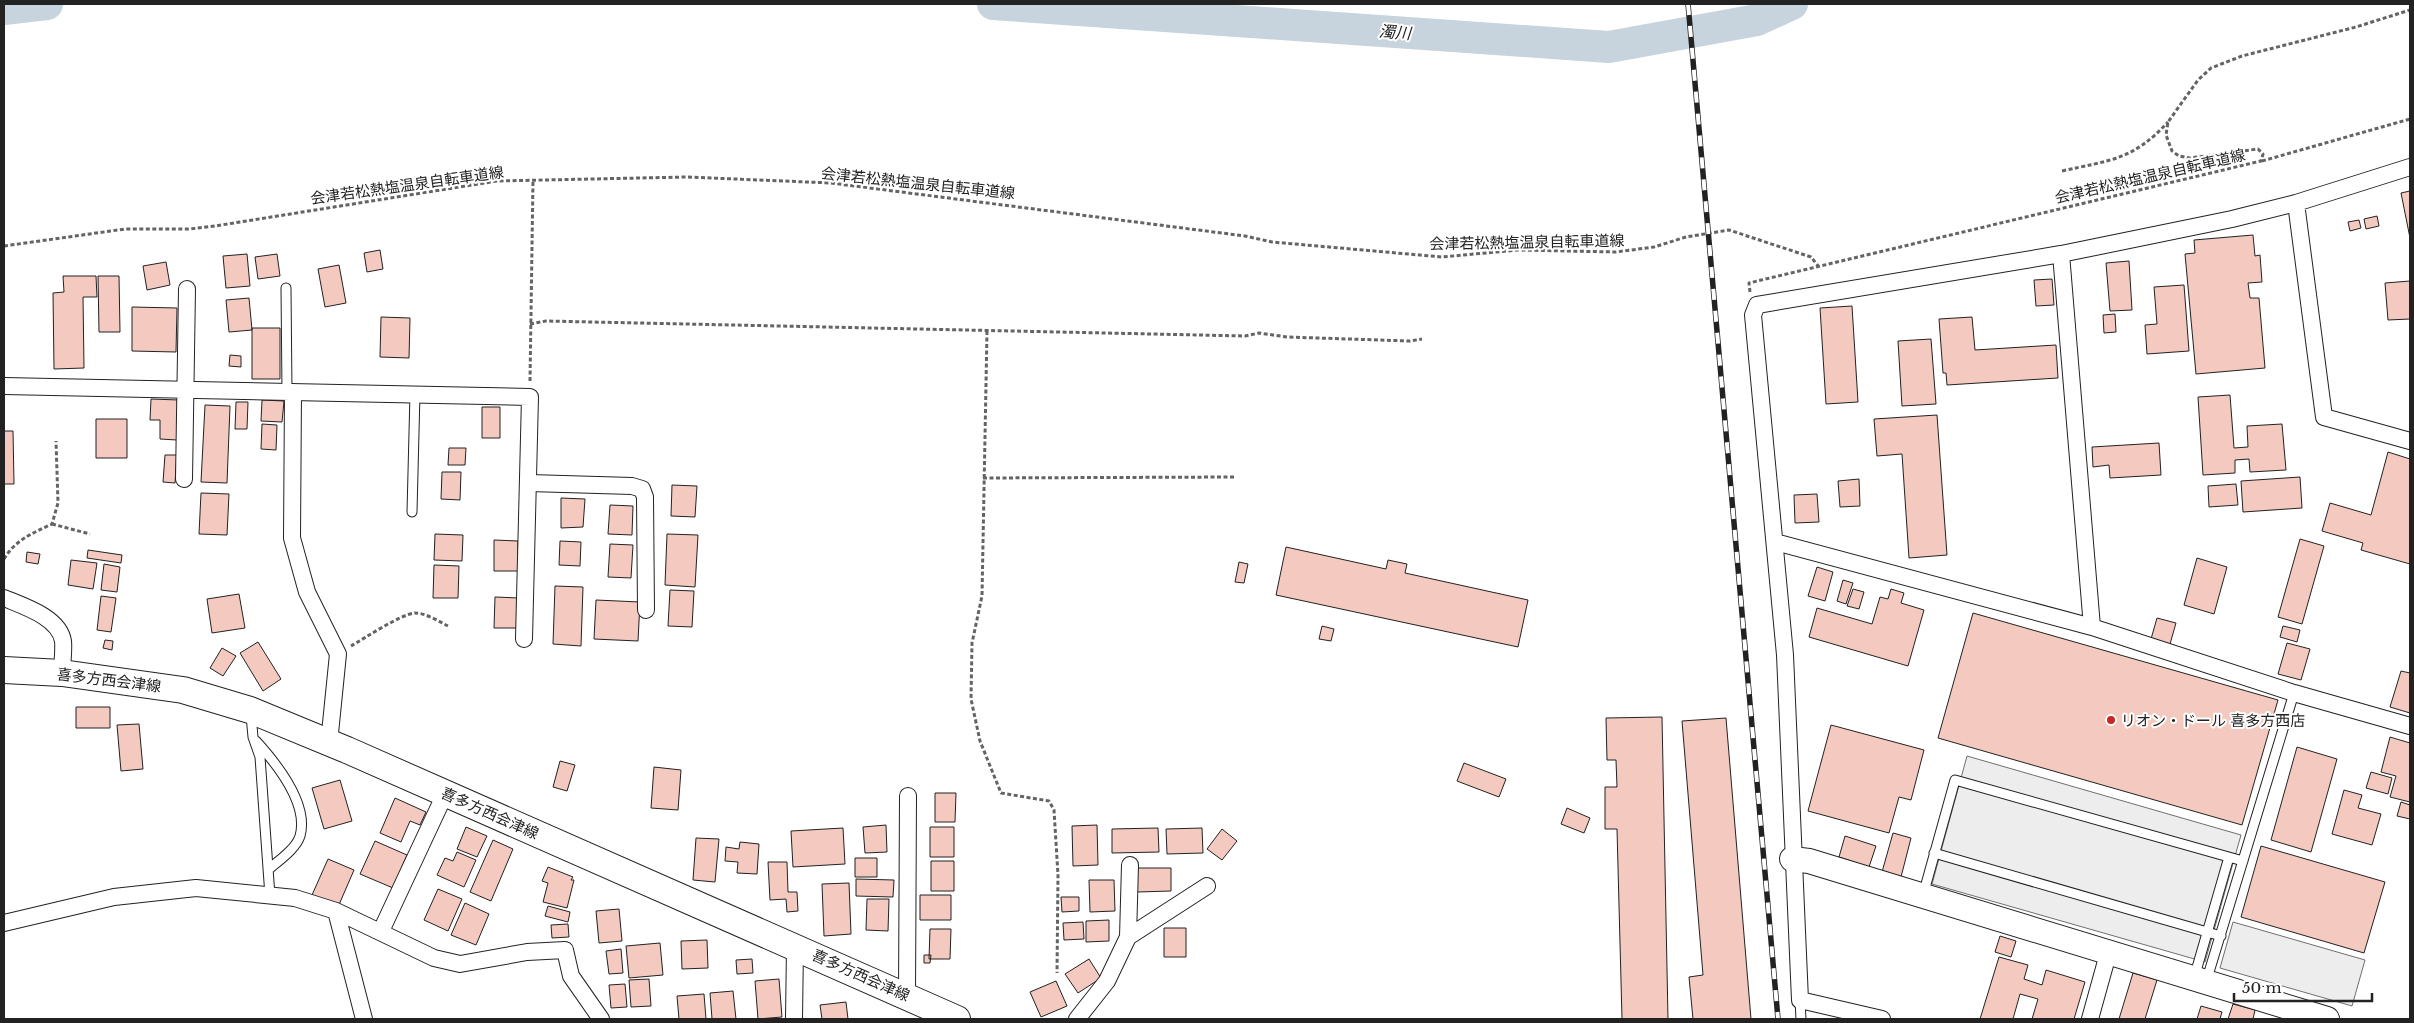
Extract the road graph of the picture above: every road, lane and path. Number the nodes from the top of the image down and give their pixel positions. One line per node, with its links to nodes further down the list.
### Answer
1 (2410, 10): 3 (path)
2 (2410, 119): 4 (path)
3 (2168, 122): 4 (path, 会津若松熱塩温泉自転車道線); 6 (path)
4 (2261, 161): 11 (path, 会津若松熱塩温泉自転車道線)
5 (2410, 167): 8 (street)
6 (2062, 171)
7 (533, 180): 9 (path, 会津若松熱塩温泉自転車道線); 11 (path, 会津若松熱塩温泉自転車道線); 15 (path)
8 (2296, 203): 10 (street); 24 (street)
9 (4, 246)
10 (2061, 254): 32 (street); 37 (street)
11 (1819, 267): 12 (path, 会津若松熱塩温泉自転車道線)
12 (1749, 283)
13 (286, 288): 20 (lane)
14 (187, 289): 19 (street)
15 (530, 324): 16 (path); 22 (path)
16 (987, 331): 17 (path); 26 (path)
17 (1422, 339)
18 (4, 386): 19 (street)
19 (186, 390): 20 (street); 27 (street)
20 (290, 392): 21 (street); 39 (street)
21 (415, 393): 22 (street); 29 (lane)
22 (530, 397): 28 (street)
23 (56, 441): 30 (path)
24 (2410, 441)
25 (1235, 477): 26 (path)
26 (983, 478): 66 (path)
27 (184, 479)
28 (528, 483): 35 (street); 38 (street)
29 (412, 512)
30 (52, 524): 31 (path); 33 (path)
31 (90, 534)
32 (1774, 542): 37 (street); 51 (street)
33 (4, 559)
34 (4, 598): 41 (street)
35 (646, 610)
36 (448, 626): 39 (path)
37 (2092, 627): 42 (street)
38 (524, 639)
39 (338, 654): 46 (street)
40 (4, 670): 41 (main road, 喜多方西会津線)
41 (62, 673): 43 (main road, 喜多方西会津線)
42 (2294, 692): 44 (street); 52 (lane)
43 (250, 710): 45 (lane); 46 (main road, 喜多方西会津線)
44 (2410, 726)
45 (253, 737): 54 (lane); 54 (lane)
46 (329, 744): 47 (main road, 喜多方西会津線)
47 (445, 794): 60 (street); 64 (main road, 喜多方西会津線)
48 (908, 796): 68 (street)
49 (1934, 853): 50 (lane); 57 (lane); 61 (lane)
50 (2229, 857): 52 (lane); 61 (lane)
51 (1792, 859): 57 (street); 69 (street)
52 (2243, 861): 62 (lane)
53 (1130, 865): 63 (street)
54 (268, 870): 56 (lane)
55 (1208, 886): 63 (street)
56 (270, 896): 58 (street); 59 (street)
57 (1923, 896): 65 (street)
58 (336, 911): 60 (street); 70 (street)
59 (4, 923)
60 (381, 932): 71 (street)
61 (2207, 932): 62 (lane); 67 (lane)
62 (2221, 936): 67 (lane)
63 (1128, 937): 74 (street)
64 (795, 946): 68 (main road, 喜多方西会津線); 72 (street)
65 (2108, 954): 67 (street); 77 (street)
66 (1056, 974)
67 (2200, 980): 78 (street)
68 (907, 996): 73 (main road, 喜多方西会津線)
69 (1800, 1000): 75 (lane); 76 (street)
70 (364, 1019)
71 (601, 1019)
72 (794, 1019)
73 (957, 1019)
74 (1077, 1019)
75 (1801, 1019)
76 (1882, 1019)
77 (2090, 1019)
78 (2327, 1019)

